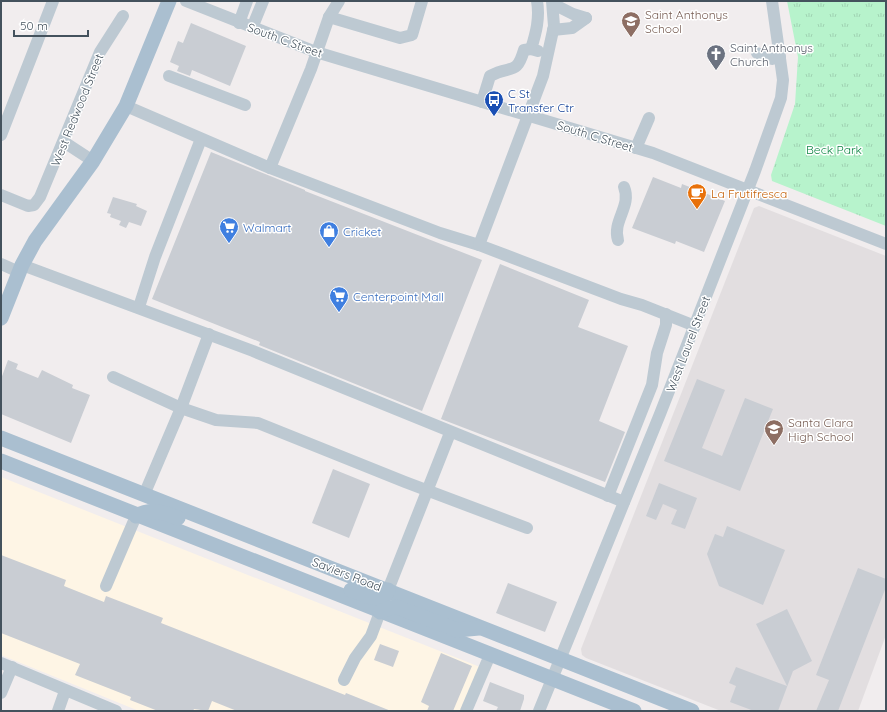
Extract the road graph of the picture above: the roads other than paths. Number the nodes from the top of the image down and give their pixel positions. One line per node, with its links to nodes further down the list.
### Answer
1 (53, 1): 27 (street)
2 (169, 1): 24 (main road)
3 (186, 1): 13 (street, South C Street)
4 (247, 1): 13 (street)
5 (263, 1): 14 (street)
6 (340, 1): 12 (street)
7 (422, 1): 12 (street)
8 (538, 1): 16 (street)
9 (772, 1): 20 (street, West Laurel Street)
10 (552, 3): 15 (street); 15 (street)
11 (123, 16): 29 (street, West Redwood Street)
12 (329, 17): 17 (street)
13 (240, 23): 14 (street, South C Street)
14 (252, 28): 17 (street, South C Street)
15 (553, 30): 19 (street)
16 (531, 49): 19 (street); 22 (street)
17 (316, 52): 22 (street, South C Street); 32 (street)
18 (757, 53): 20 (street)
19 (548, 56): 25 (street)
20 (780, 57): 34 (street, West Laurel Street)
21 (169, 76): 23 (street)
22 (482, 102): 25 (street, South C Street)
23 (245, 105)
24 (126, 106): 28 (street); 31 (main road)
25 (529, 116): 30 (street, South C Street); 38 (street)
26 (649, 118): 30 (street)
27 (1, 135)
28 (201, 139): 32 (street); 41 (street)
29 (64, 142): 31 (street); 35 (street, West Redwood Street)
30 (636, 148): 34 (street, South C Street)
31 (93, 161): 40 (main road)
32 (270, 168): 38 (street)
33 (624, 187): 36 (street)
34 (748, 189): 37 (street, South C Street); 44 (street, West Laurel Street)
35 (1, 195)
36 (618, 240)
37 (886, 244)
38 (479, 245): 42 (street)
39 (1, 264): 40 (street)
40 (21, 268): 41 (street); 43 (main road)
41 (138, 308): 45 (street)
42 (666, 314): 44 (street); 54 (street)
43 (1, 318)
44 (695, 326): 55 (street, West Laurel Street)
45 (209, 334): 47 (street); 48 (street)
46 (113, 377): 47 (street)
47 (180, 408): 52 (street); 53 (street)
48 (450, 433): 52 (street); 54 (street)
49 (1, 438): 53 (main road, Saviers Road)
50 (1, 461): 51 (main road, Saviers Road)
51 (59, 484): 53 (main road); 56 (main road, Saviers Road)
52 (428, 491): 57 (street); 61 (street)
53 (144, 494): 58 (main road, Saviers Road)
54 (608, 496): 55 (street)
55 (624, 502): 65 (street, West Laurel Street)
56 (136, 516): 58 (main road); 59 (main road, Saviers Road); 60 (street)
57 (527, 528)
58 (250, 536): 61 (main road, Saviers Road)
59 (216, 548): 61 (main road); 62 (main road, Saviers Road)
60 (106, 586)
61 (388, 590): 63 (main road, Saviers Road)
62 (380, 612): 63 (main road); 64 (main road, Saviers Road); 68 (street)
63 (482, 628): 65 (main road, Saviers Road)
64 (490, 655): 67 (main road, Saviers Road); 73 (street)
65 (560, 659): 67 (street, West Laurel Street); 76 (main road, Saviers Road)
66 (6, 665): 69 (street); 70 (street)
67 (552, 679): 74 (street, West Laurel Street); 75 (main road, Saviers Road)
68 (344, 680)
69 (65, 691): 71 (street); 72 (street)
70 (1, 694)
71 (58, 711)
72 (116, 711)
73 (466, 711)
74 (539, 711)
75 (634, 711)
76 (692, 711)

